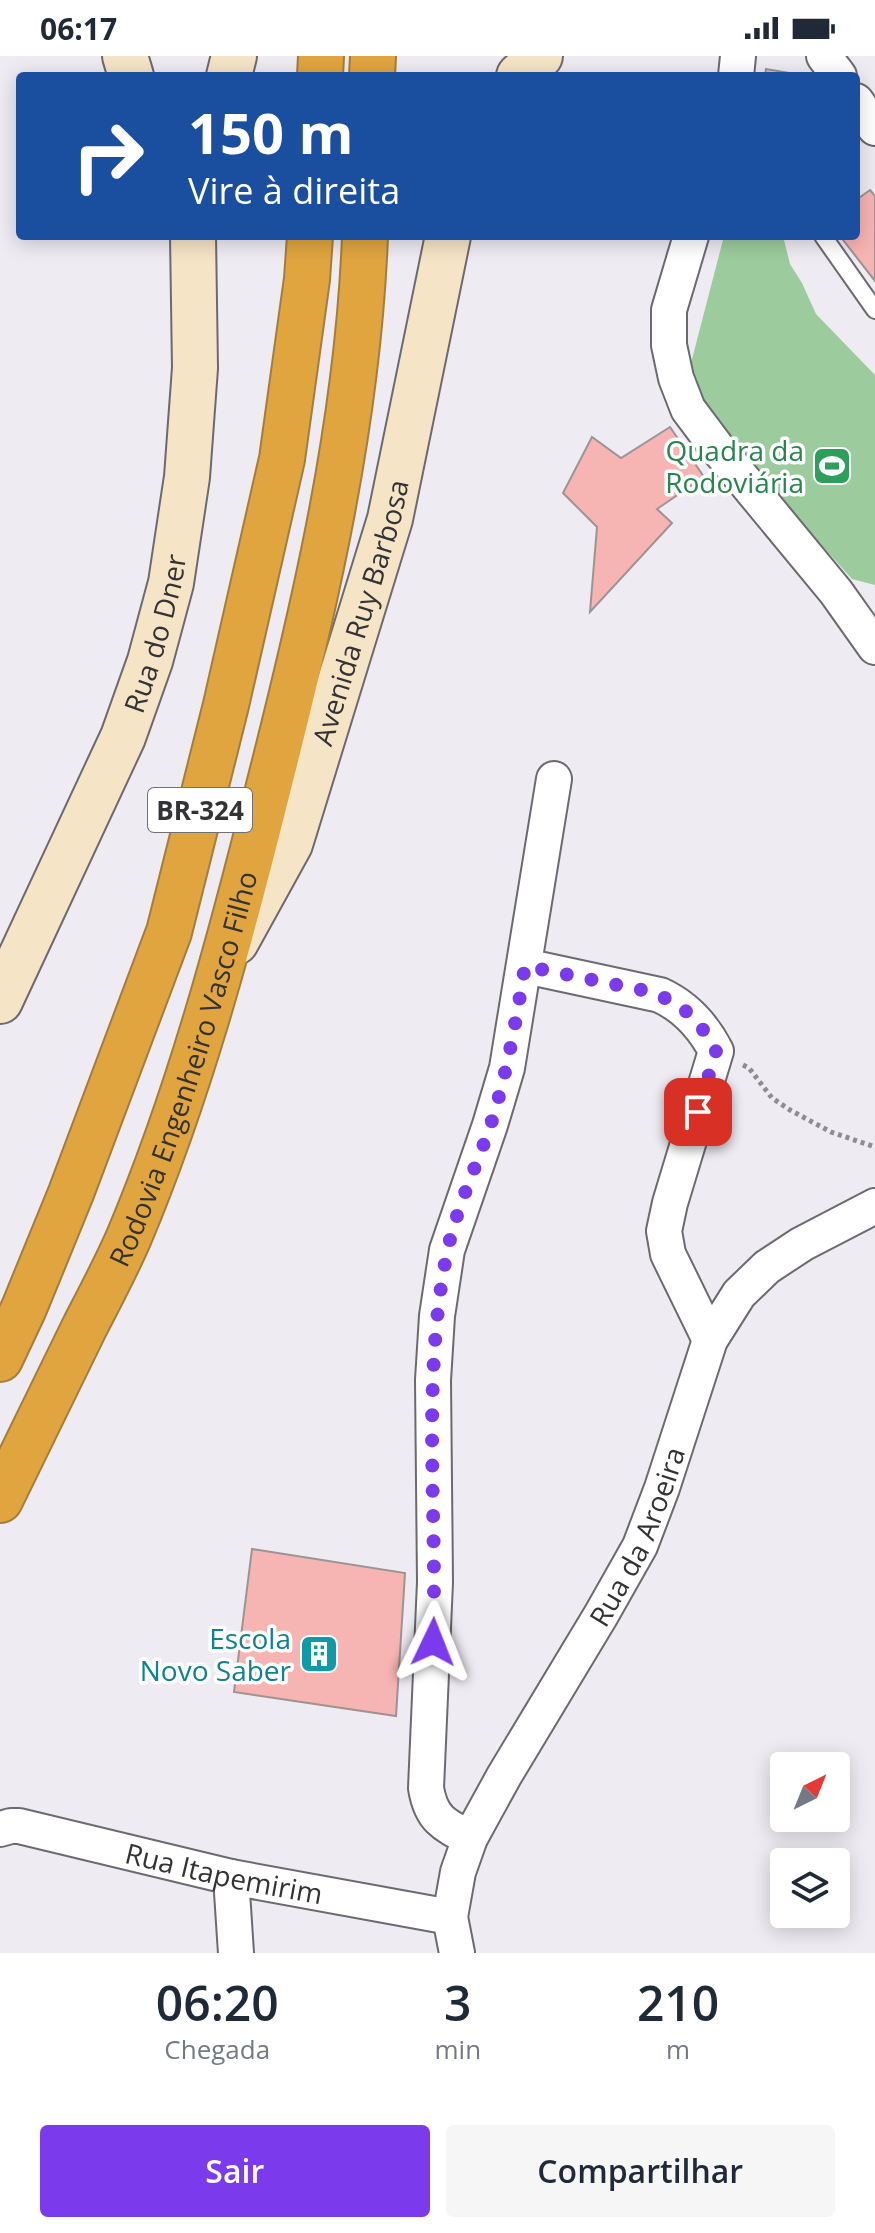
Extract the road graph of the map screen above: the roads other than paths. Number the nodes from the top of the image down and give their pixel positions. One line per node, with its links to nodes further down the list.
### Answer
1 (540, 56): 3 (main road)
2 (823, 56): 4 (street)
3 (523, 72)
4 (836, 72)
5 (860, 107): 6 (street)
6 (875, 128)
7 (193, 240): 18 (main road, Rua do Dner)
8 (310, 240): 21 (highway, Rodovia Engenheiro Vasco Filho / BR-324)
9 (365, 240): 17 (highway, Rodovia Engenheiro Vasco Filho / BR-324)
10 (447, 240): 17 (main road, Avenida Ruy Barbosa)
11 (690, 240): 14 (street)
12 (826, 240): 13 (lane)
13 (875, 310)
14 (875, 647)
15 (554, 779): 16 (street)
16 (525, 966): 20 (street); 24 (street)
17 (220, 972): 22 (highway, Rodovia Engenheiro Vasco Filho / BR-324)
18 (0, 1001)
19 (875, 1206): 20 (street, Rua da Aroeira)
20 (710, 1340): 24 (street, Rua da Aroeira)
21 (0, 1359)
22 (0, 1500)
23 (0, 1829): 25 (street, Rua Itapemirim)
24 (470, 1838): 26 (street, Rua da Aroeira)
25 (231, 1877): 26 (street, Rua Itapemirim); 27 (street)
26 (450, 1917): 28 (street)
27 (236, 1953)
28 (457, 1953)

